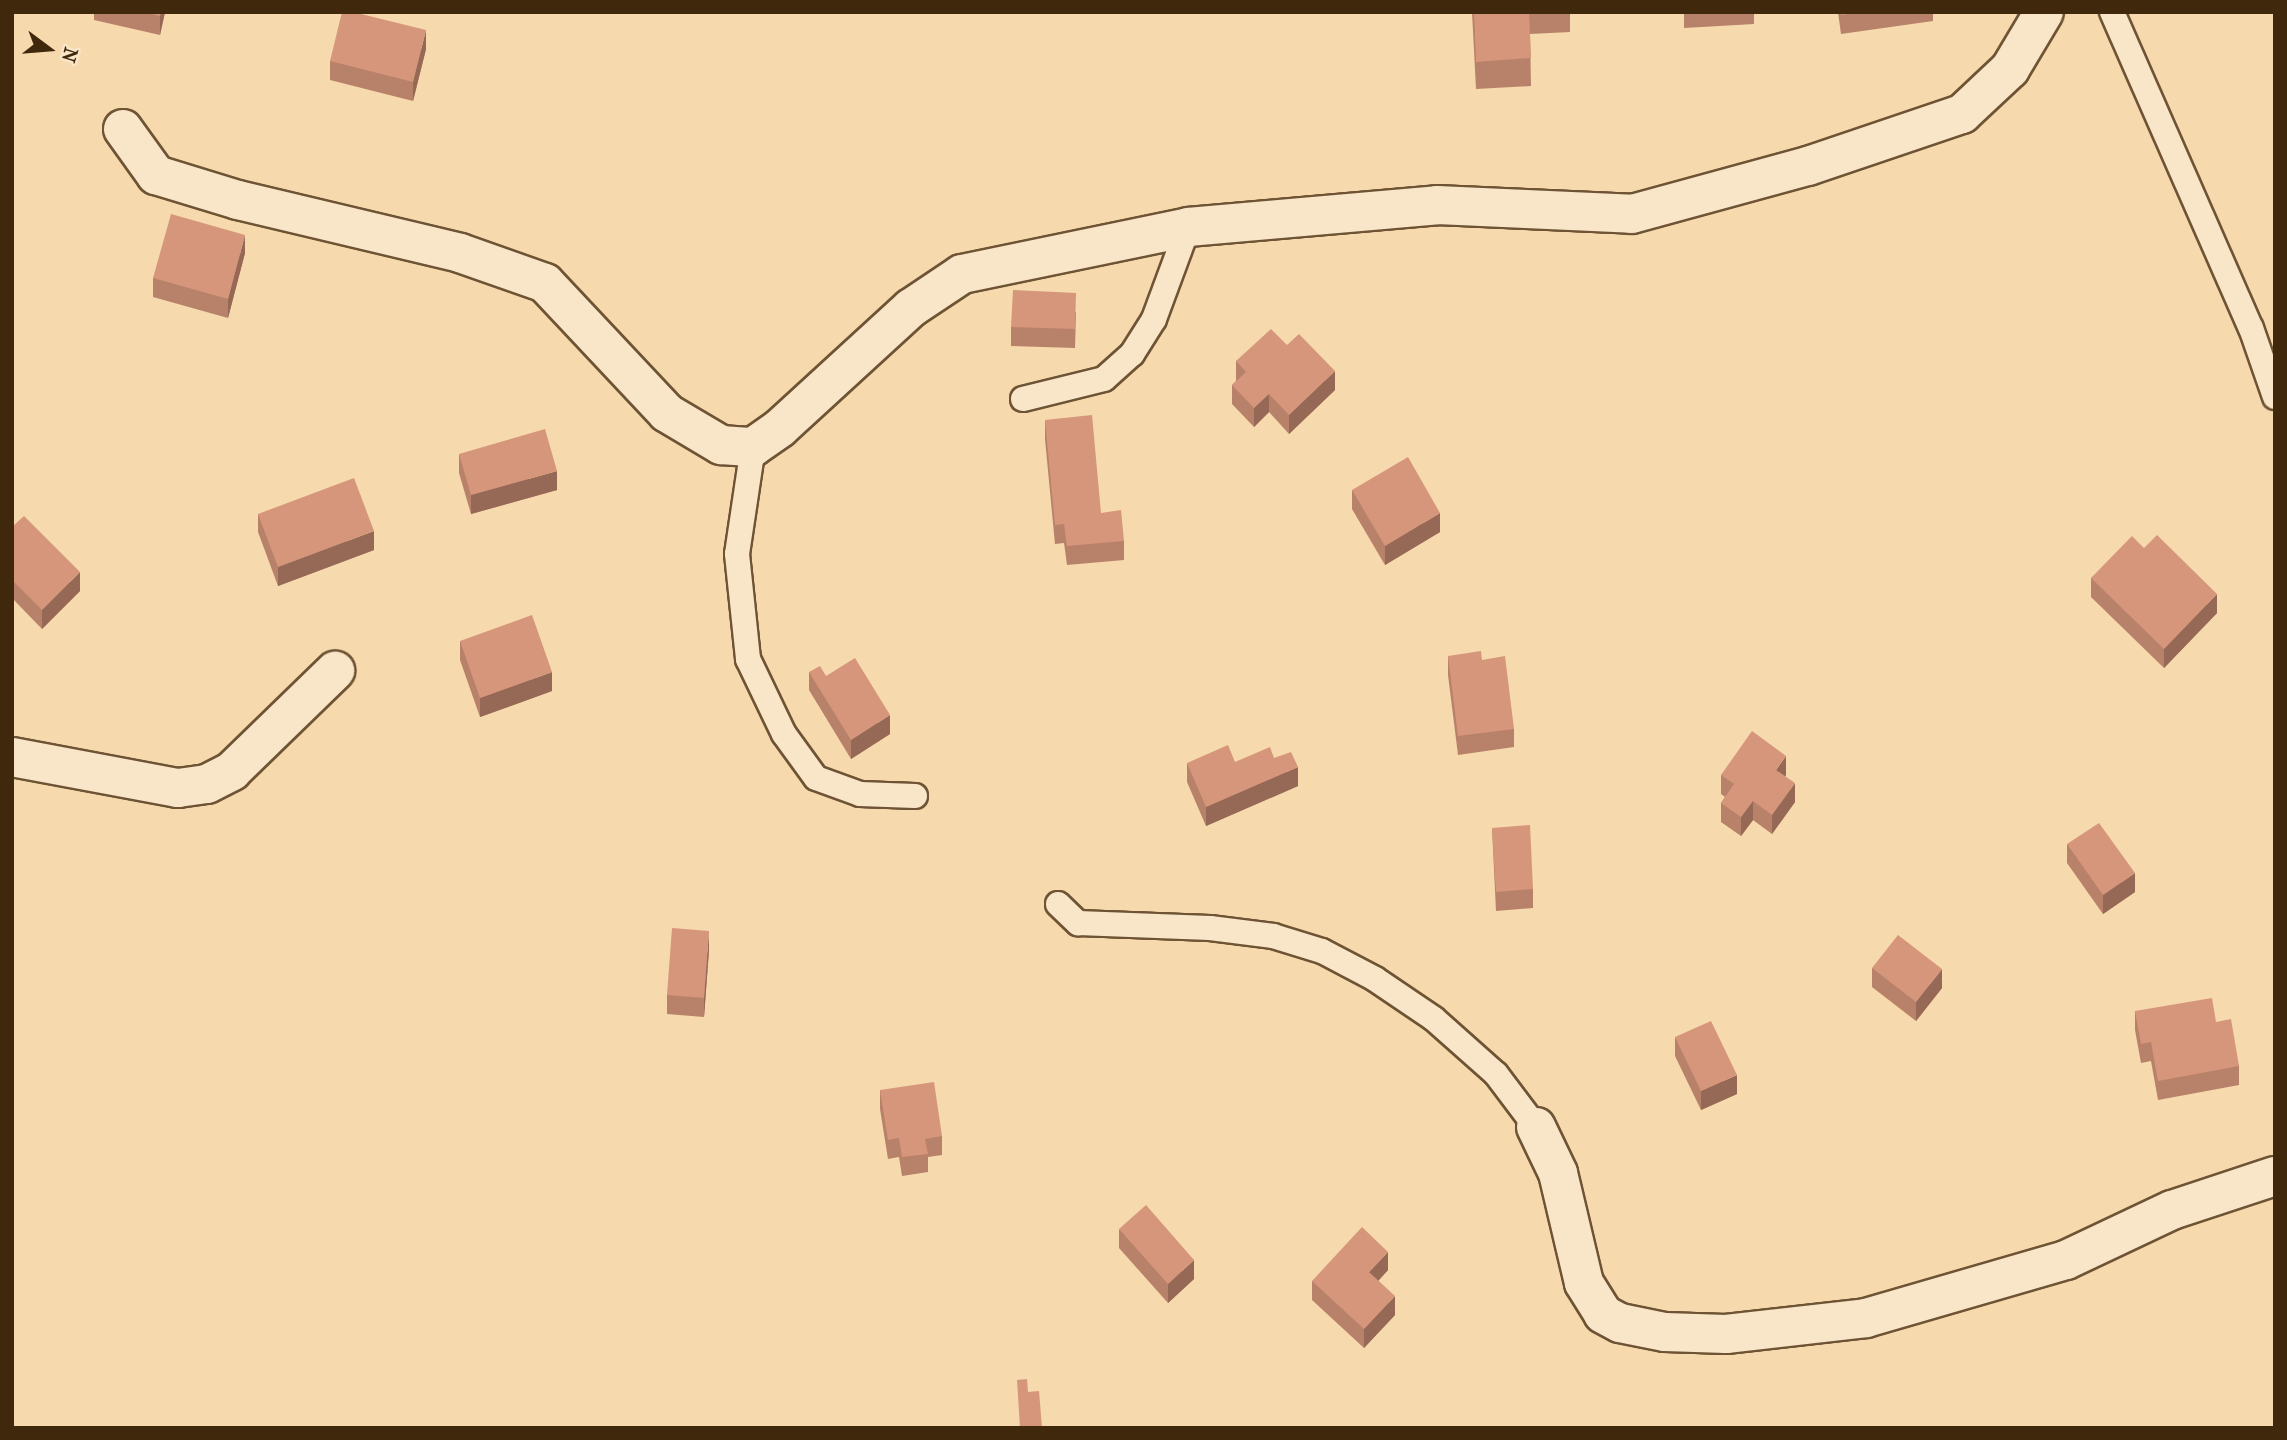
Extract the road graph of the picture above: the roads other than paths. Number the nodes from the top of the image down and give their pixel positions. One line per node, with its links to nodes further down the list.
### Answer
1 (2044, 12): 4 (street)
2 (2112, 12): 5 (lane)
3 (123, 129): 7 (street)
4 (1188, 227): 6 (lane); 7 (street)
5 (2275, 397)
6 (1023, 399)
7 (753, 447): 10 (lane)
8 (335, 671): 9 (street)
9 (12, 757)
10 (915, 796)
11 (1058, 904): 12 (lane)
12 (1536, 1128): 13 (street)
13 (2275, 1176)

